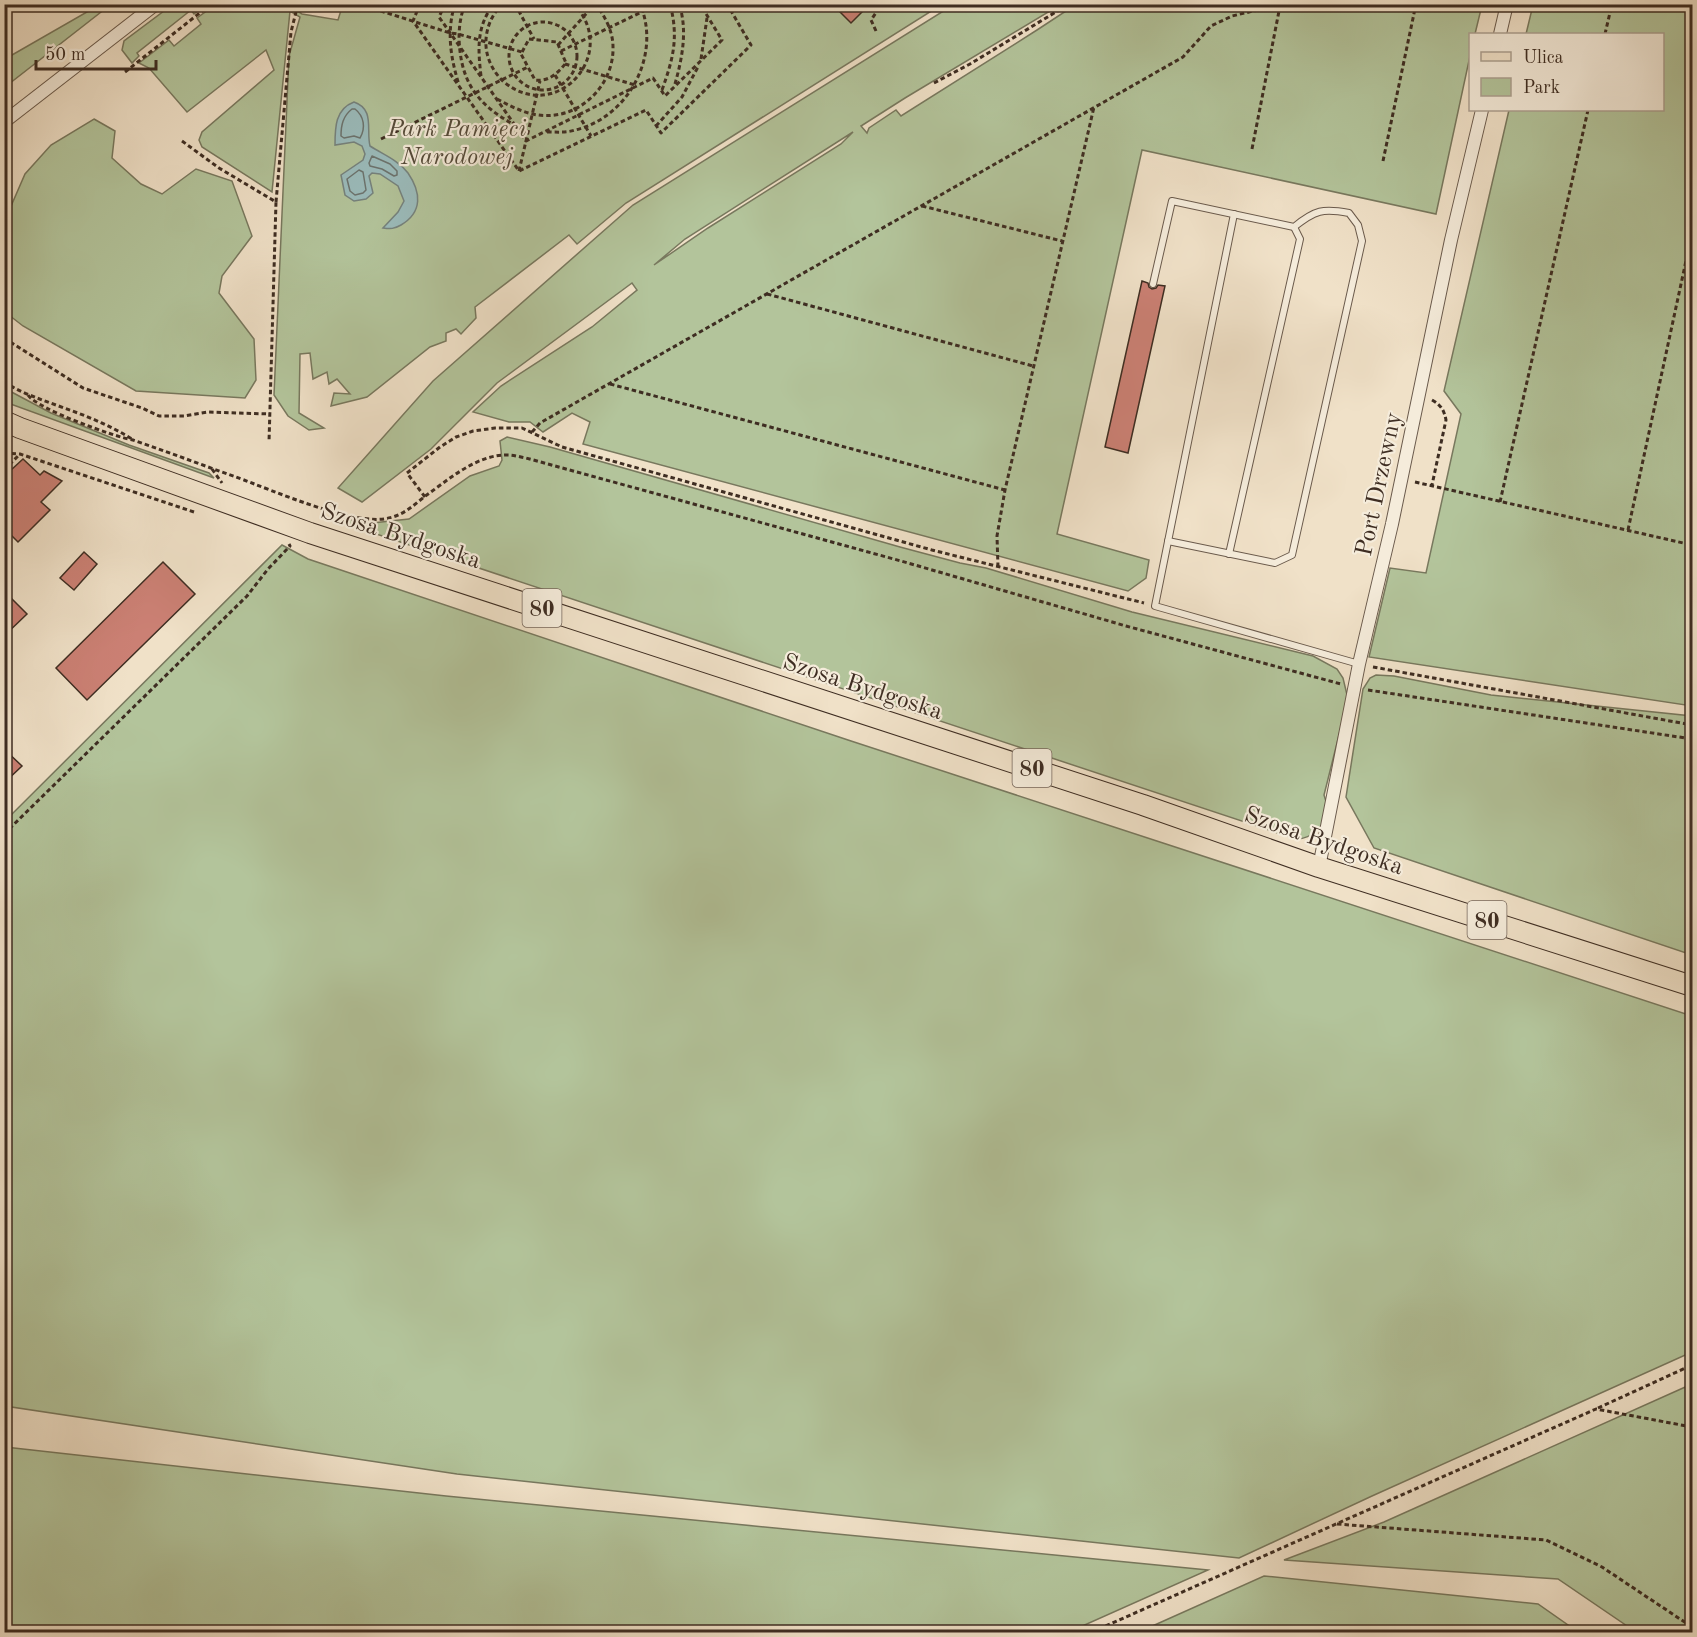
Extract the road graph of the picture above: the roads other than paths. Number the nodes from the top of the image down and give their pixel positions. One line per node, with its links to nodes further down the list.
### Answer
1 (156, 4): 5 (street)
2 (1507, 4): 3 (street)
3 (1500, 33)
4 (1482, 111): 12 (street, Port Drzewny)
5 (4, 122)
6 (1234, 214): 7 (lane); 8 (lane); 10 (lane)
7 (1294, 227): 11 (lane); 11 (lane)
8 (1153, 284)
9 (10, 425): 13 (main road, Szosa Bydgoska / 80)
10 (1168, 541): 11 (lane); 12 (lane)
11 (1229, 554)
12 (1359, 664): 13 (street, Port Drzewny)
13 (1319, 867): 14 (main road, Szosa Bydgoska / 80)
14 (1692, 986)

